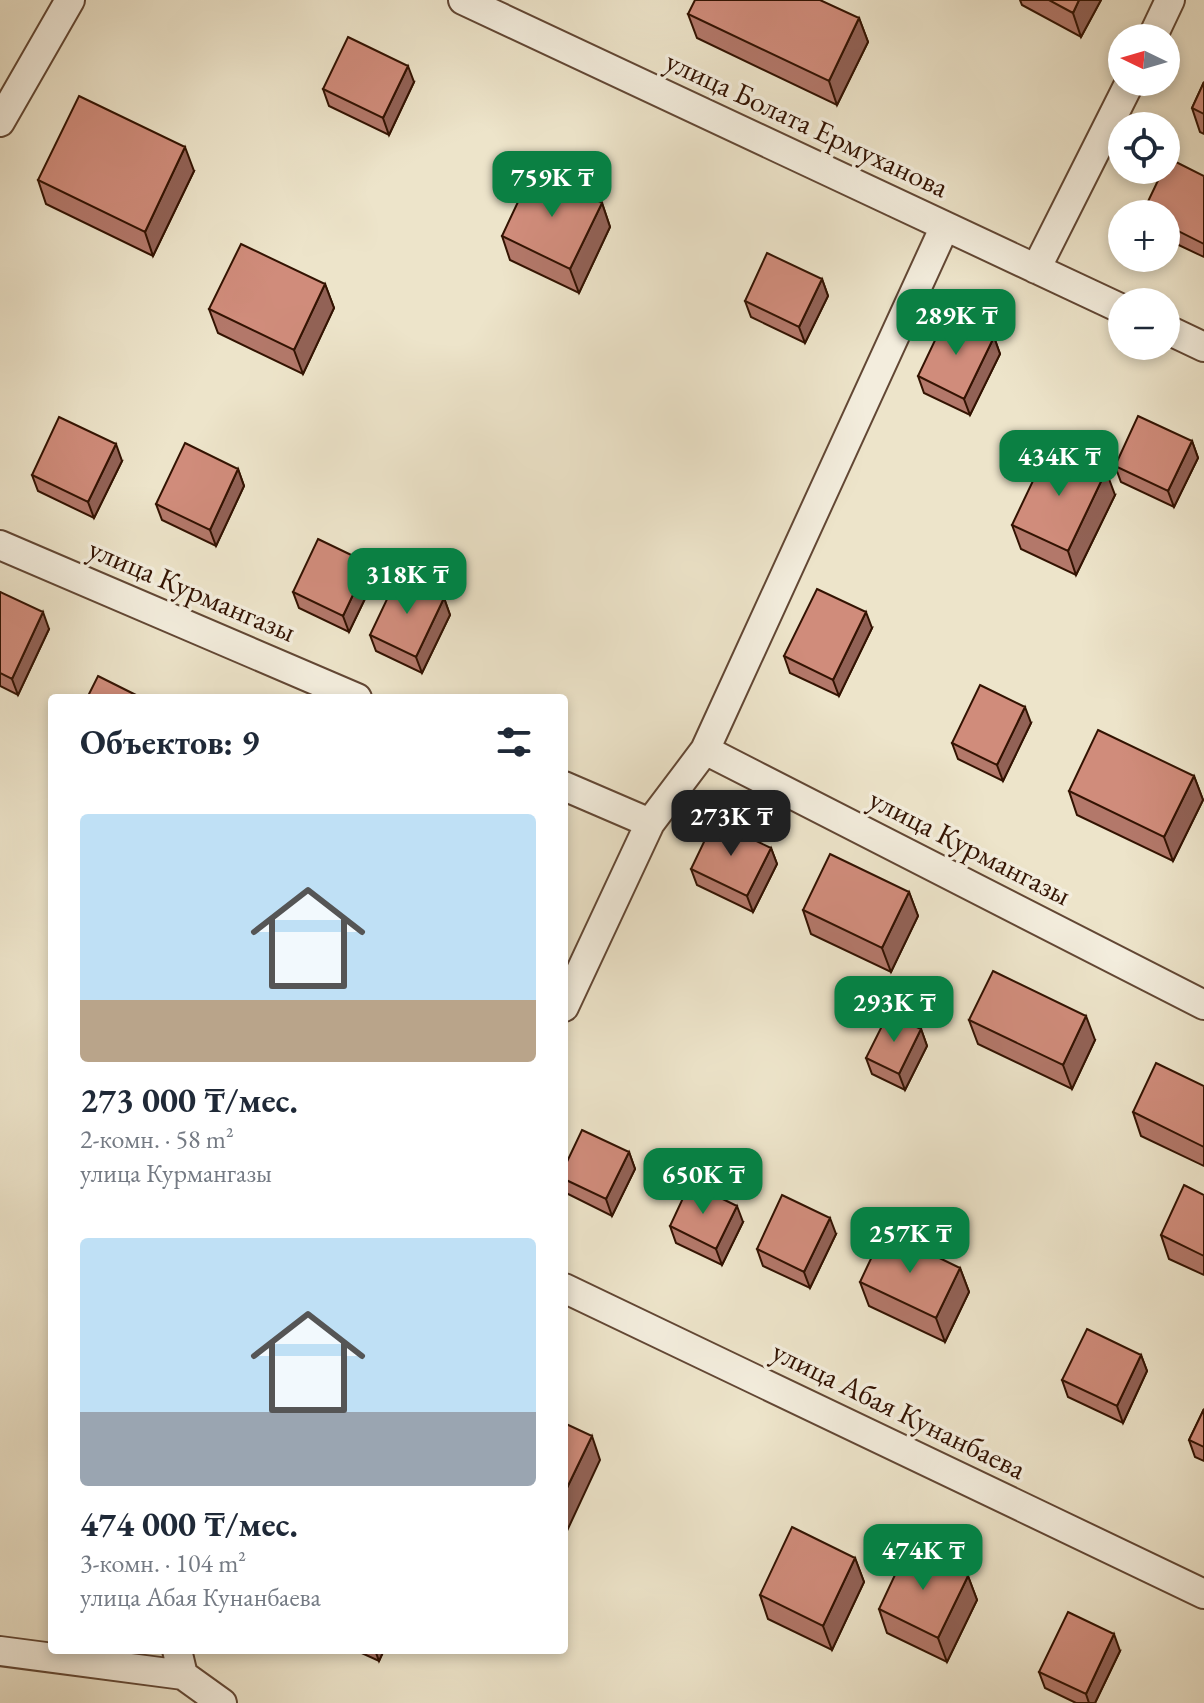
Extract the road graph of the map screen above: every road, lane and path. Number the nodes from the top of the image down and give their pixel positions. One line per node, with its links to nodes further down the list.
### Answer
1 (70, 0): 6 (street)
2 (1170, 0): 4 (street)
3 (478, 3): 7 (street, улица Болата Ермуханова)
4 (1159, 24)
5 (1123, 96): 8 (street)
6 (0, 122)
7 (945, 226): 8 (street, улица Болата Ермуханова); 14 (street)
8 (1036, 269): 9 (street, улица Болата Ермуханова)
9 (1108, 302)
10 (1180, 336): 11 (street)
11 (1204, 347)
12 (0, 545): 13 (street, улица Курмангазы)
13 (348, 694)
14 (705, 750): 16 (street); 18 (street, улица Курмангазы)
15 (568, 788): 16 (street)
16 (650, 823): 17 (street)
17 (568, 998)
18 (1204, 1005)
19 (568, 1290): 20 (street, улица Абая Кунанбаева)
20 (1204, 1594)
21 (0, 1651): 22 (street)
22 (180, 1663): 23 (street)
23 (222, 1703)

